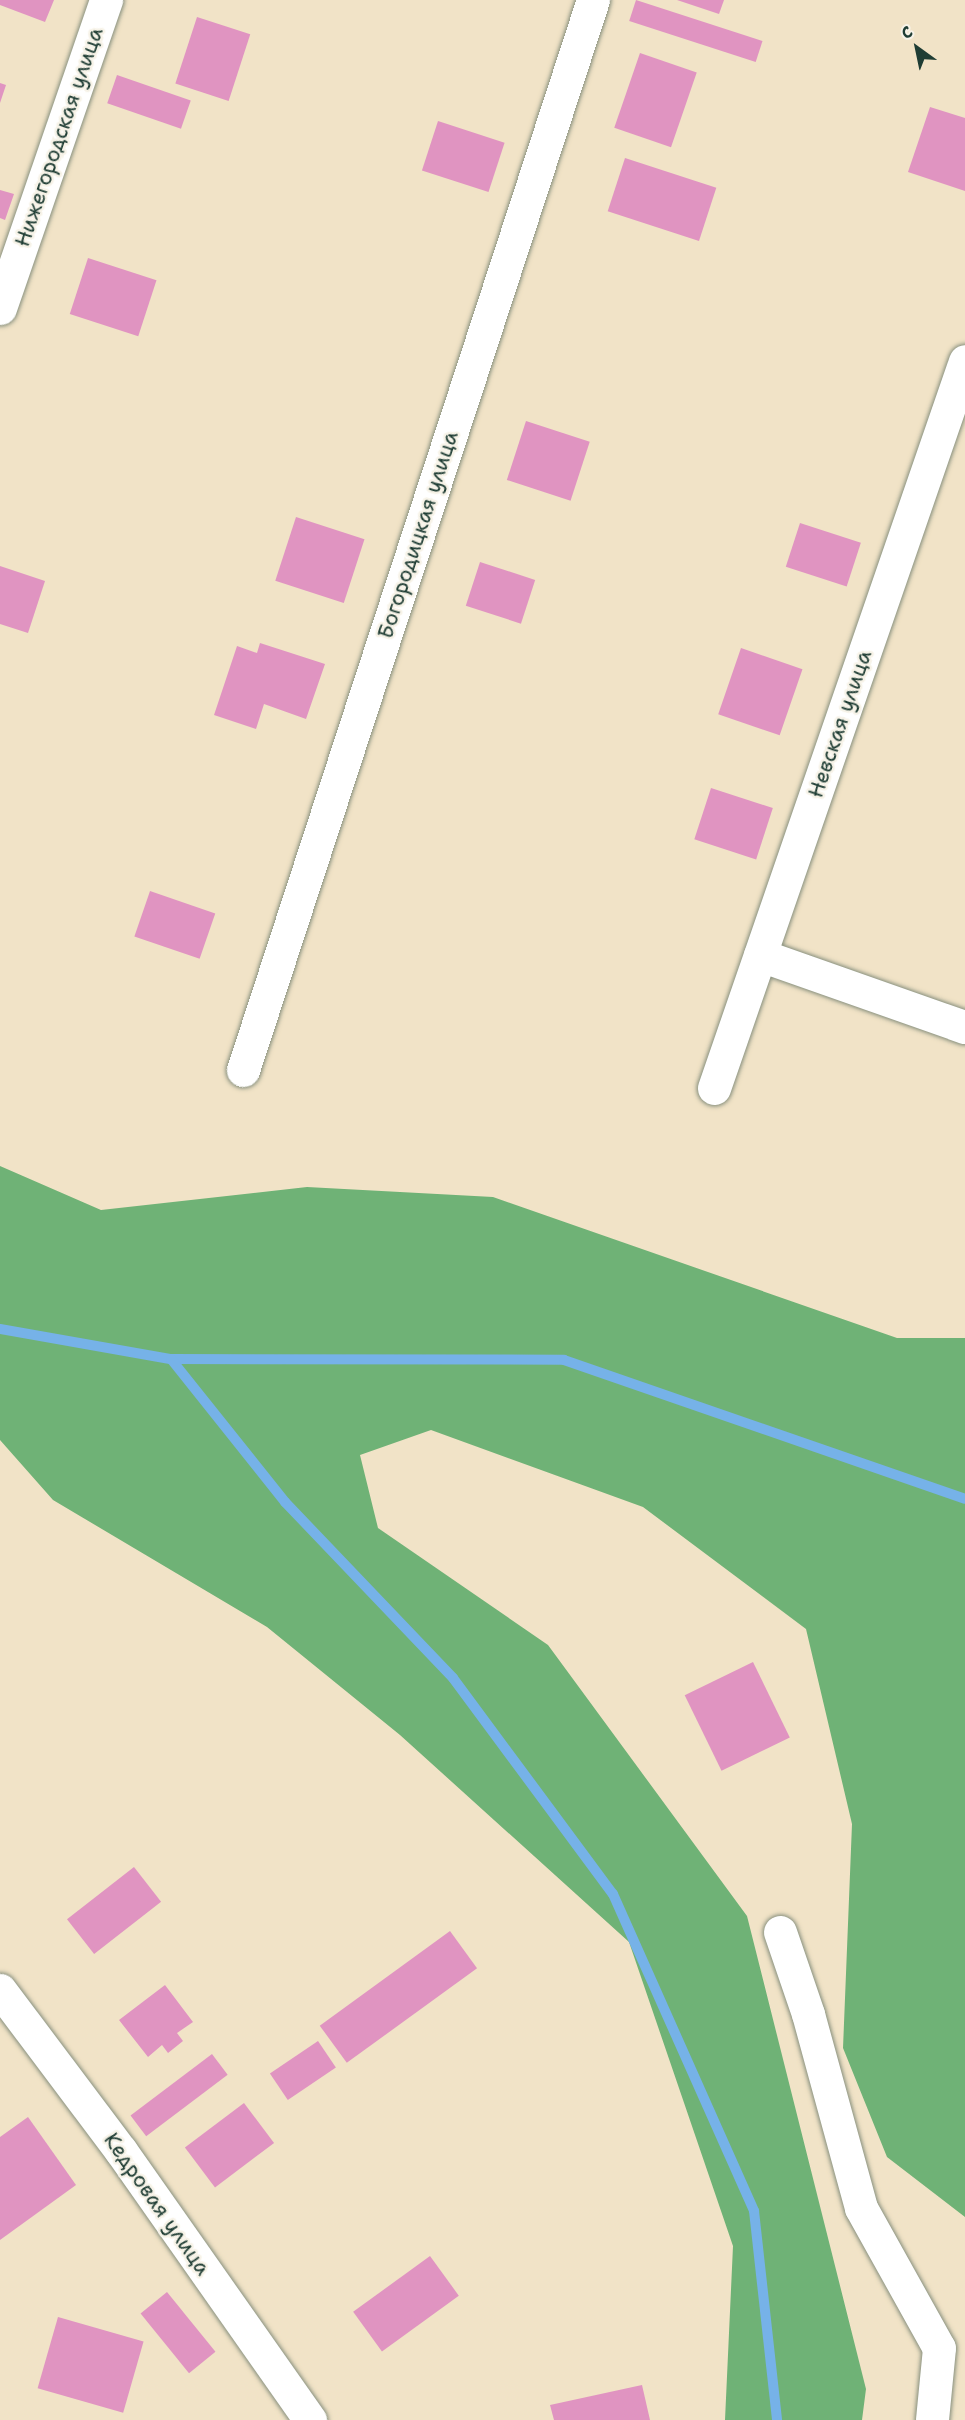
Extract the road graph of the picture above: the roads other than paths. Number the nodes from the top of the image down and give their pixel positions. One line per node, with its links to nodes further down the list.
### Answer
1 (106, 0): 3 (street, Нижегородская улица)
2 (593, 0): 7 (street, Богородицкая улица)
3 (0, 308)
4 (965, 360): 5 (street, Невская улица)
5 (760, 955): 6 (street); 8 (street, Невская улица)
6 (965, 1027)
7 (243, 1070)
8 (714, 1088)
9 (780, 1932): 12 (street)
10 (0, 1990): 11 (street, Кедровая улица)
11 (310, 2420)
12 (932, 2420)

